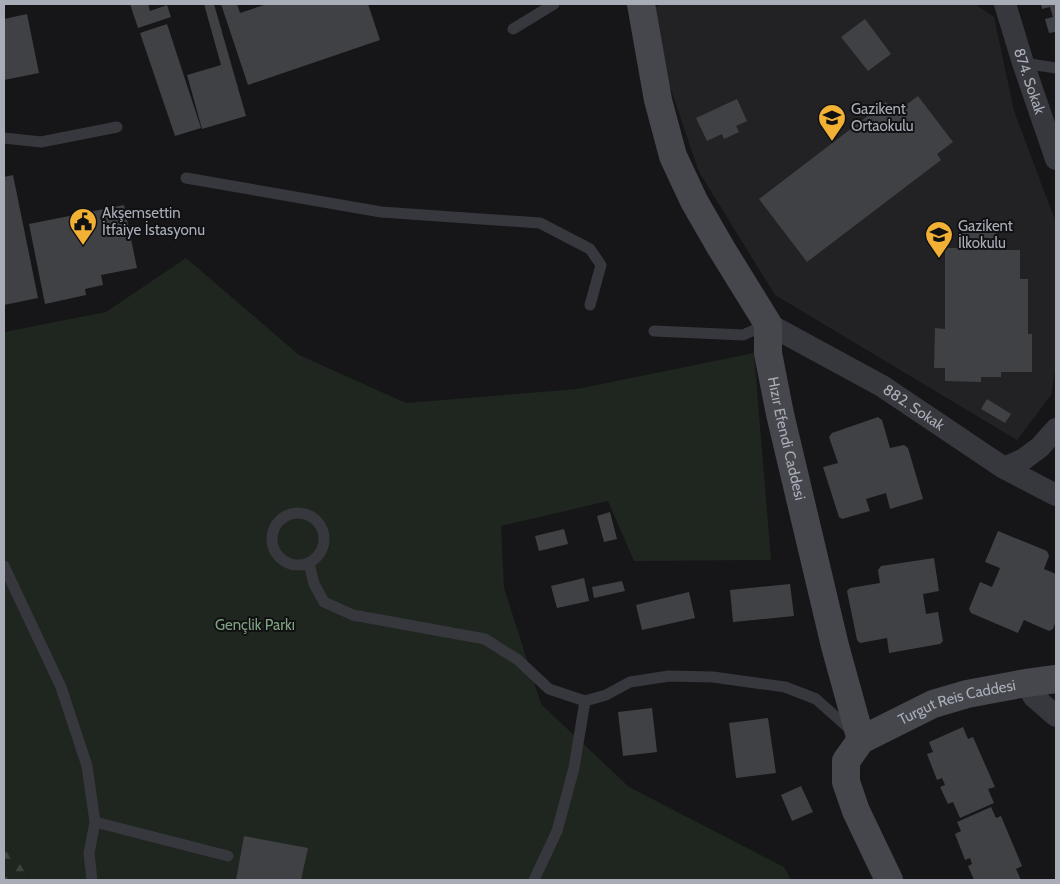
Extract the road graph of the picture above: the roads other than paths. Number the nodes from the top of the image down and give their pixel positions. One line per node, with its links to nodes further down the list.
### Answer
1 (554, 4): 4 (lane)
2 (641, 4): 12 (street)
3 (1005, 4): 5 (street, 874. Sokak)
4 (514, 29)
5 (1022, 63): 6 (lane); 9 (street, 874. Sokak)
6 (1056, 68)
7 (117, 127): 8 (lane)
8 (4, 138)
9 (1056, 159)
10 (186, 178): 11 (lane)
11 (590, 305)
12 (768, 324): 13 (lane); 15 (street, 882. Sokak); 23 (street, Hızır Efendi Caddesi)
13 (654, 330)
14 (1056, 429): 15 (street)
15 (1004, 468): 16 (street, 882. Sokak)
16 (1056, 495)
17 (309, 563): 17 (lane); 21 (lane)
18 (4, 566): 24 (lane)
19 (1056, 679): 20 (street, Turgut Reis Caddesi)
20 (1026, 683): 22 (street); 23 (street, Turgut Reis Caddesi)
21 (585, 701): 23 (lane); 27 (lane)
22 (1056, 716)
23 (861, 740): 28 (street)
24 (95, 822): 25 (lane); 26 (lane)
25 (228, 856)
26 (92, 880)
27 (534, 880)
28 (889, 880)

